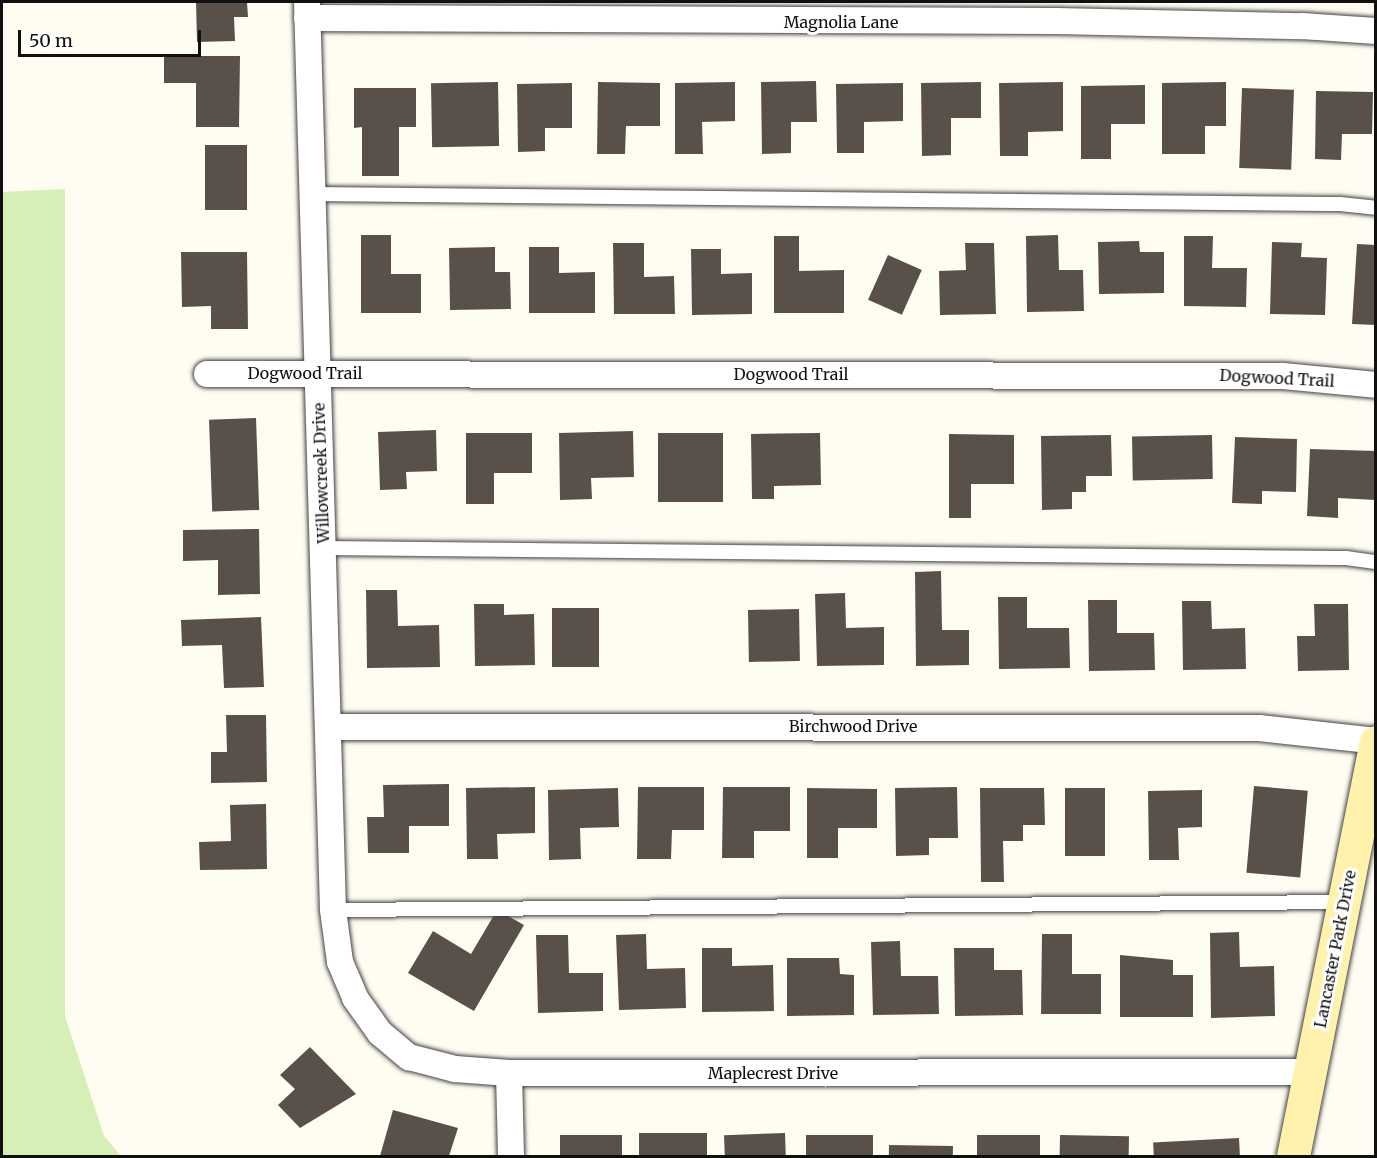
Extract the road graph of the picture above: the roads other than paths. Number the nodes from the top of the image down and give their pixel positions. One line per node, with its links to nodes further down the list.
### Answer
1 (307, 10): 2 (street, Magnolia Lane); 3 (street, Willowcreek Drive)
2 (1376, 31)
3 (312, 194): 4 (lane); 5 (street, Willowcreek Drive)
4 (1376, 208)
5 (318, 372): 6 (street, Dogwood Trail); 7 (street, Dogwood Trail); 8 (street, Willowcreek Drive)
6 (207, 374)
7 (1376, 385)
8 (323, 548): 9 (lane); 10 (street, Willowcreek Drive)
9 (1376, 562)
10 (330, 727): 11 (street, Birchwood Drive); 13 (street, Willowcreek Drive)
11 (1376, 741): 12 (street, Lancaster Park Drive)
12 (1344, 902): 13 (lane); 14 (street, Lancaster Park Drive)
13 (333, 909): 15 (street, Maplecrest Drive)
14 (1311, 1072): 15 (street, Maplecrest Drive); 17 (street, Lancaster Park Drive)
15 (509, 1073): 16 (street)
16 (511, 1156)
17 (1293, 1156)

